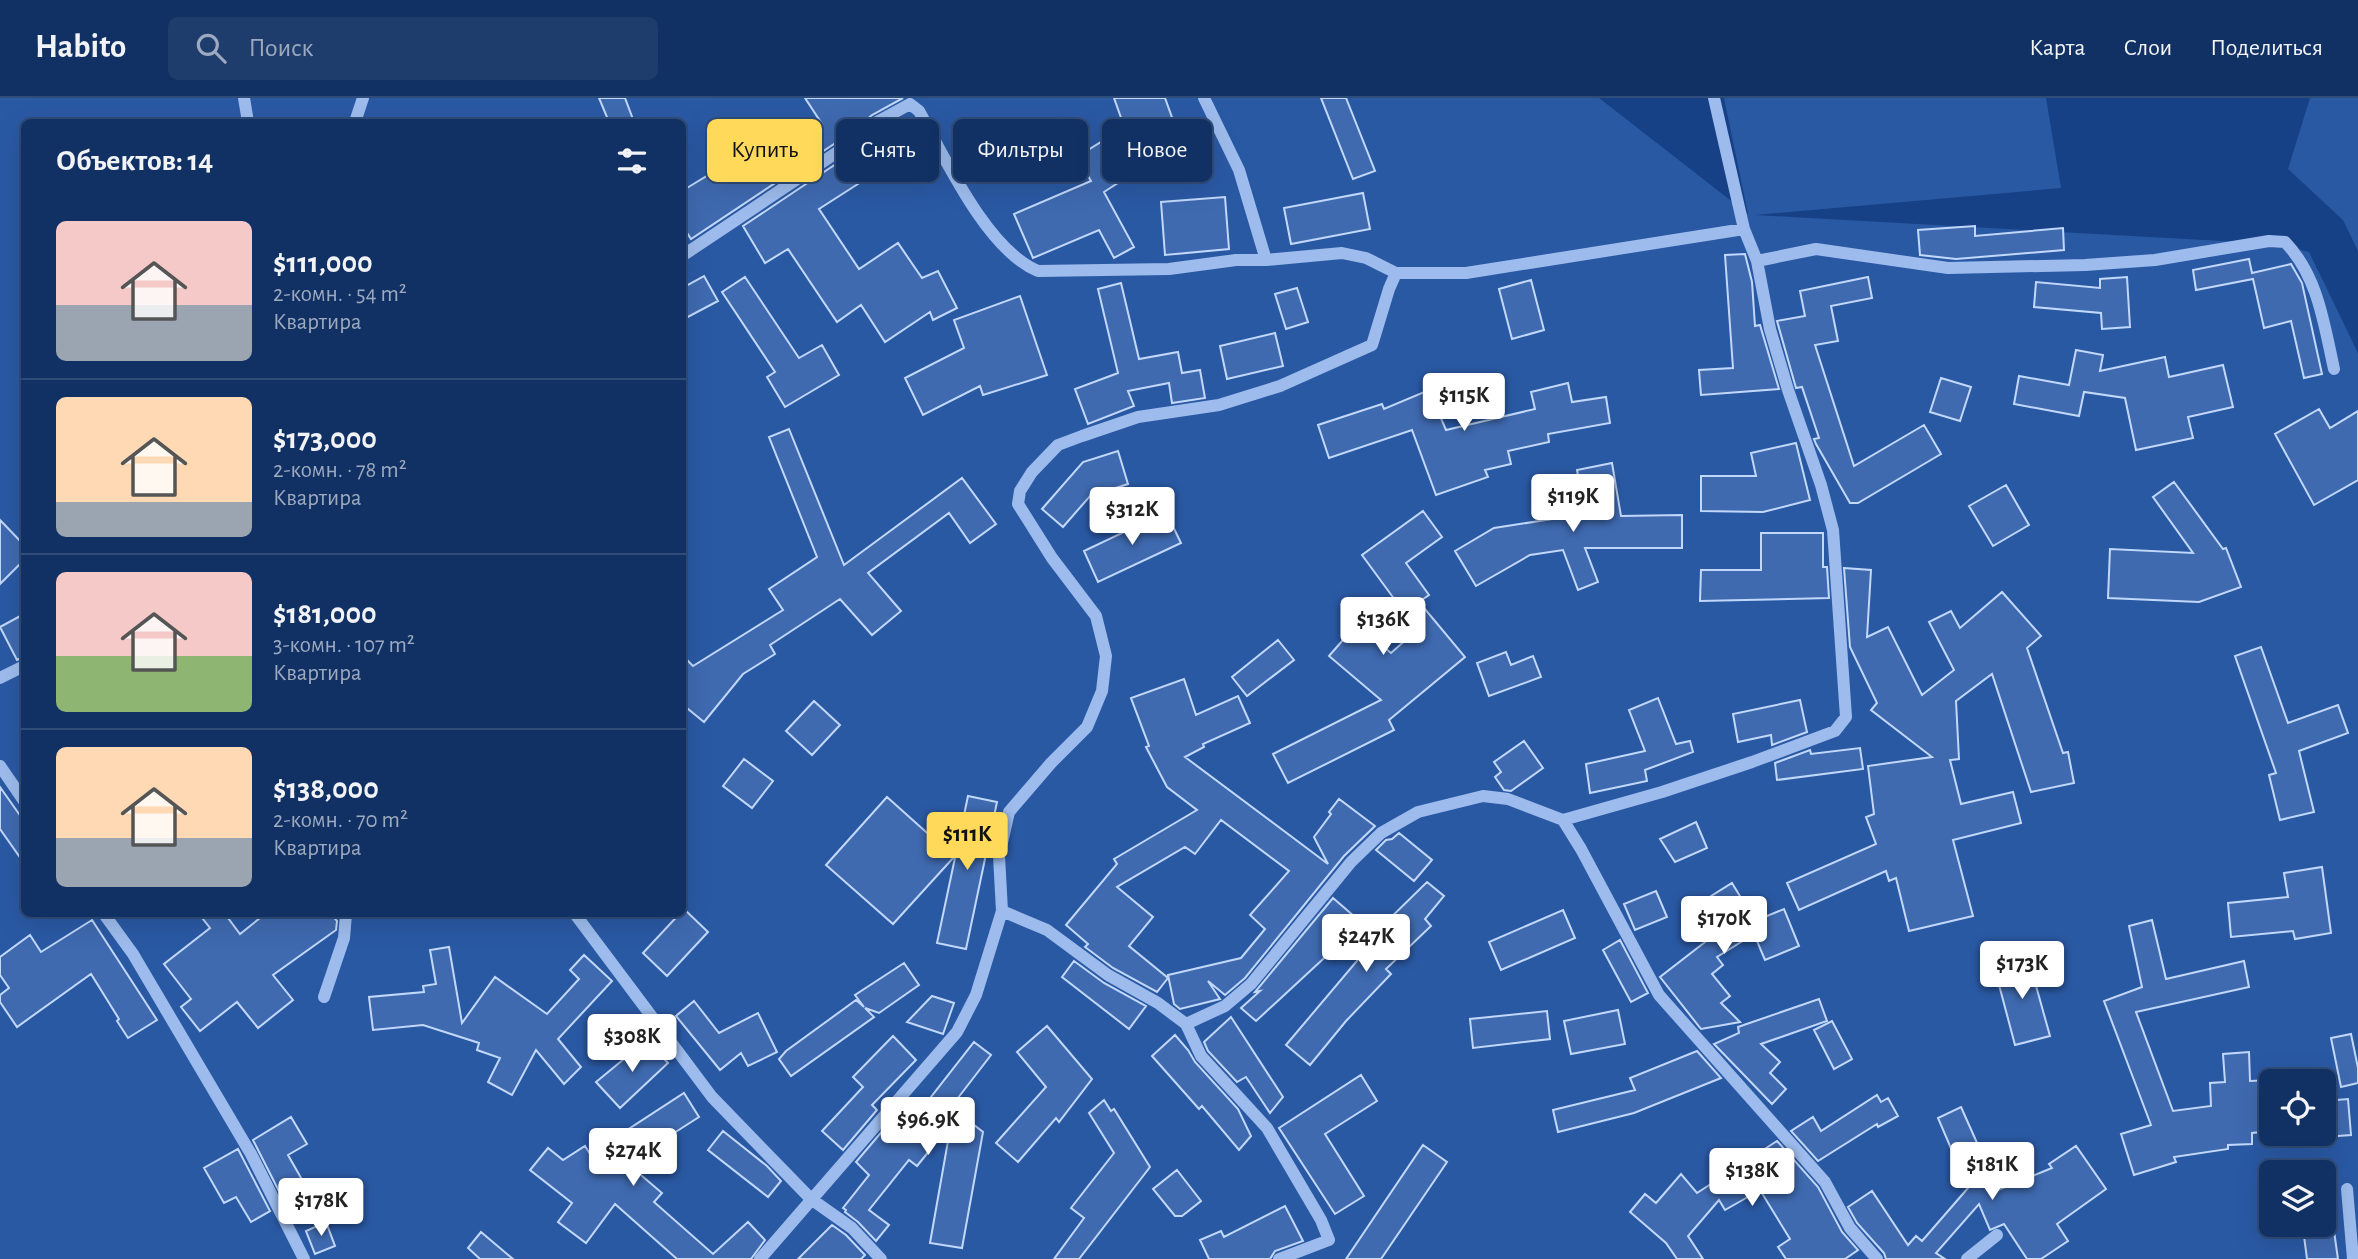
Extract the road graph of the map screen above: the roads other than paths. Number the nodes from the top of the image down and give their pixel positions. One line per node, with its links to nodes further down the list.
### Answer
1 (244, 98): 5 (street)
2 (363, 98): 6 (street)
3 (1204, 98): 9 (street)
4 (1714, 98): 7 (street)
5 (248, 119)
6 (356, 119)
7 (1744, 229): 10 (street); 11 (street)
8 (686, 253): 9 (street)
9 (1266, 260): 11 (street)
10 (1756, 261): 12 (street); 17 (street)
11 (1396, 273): 18 (street)
12 (2334, 369)
13 (21, 668): 14 (street)
14 (0, 678)
15 (0, 766): 16 (street)
16 (21, 797)
17 (1563, 820): 23 (street); 31 (street)
18 (1002, 911): 23 (street); 25 (street)
19 (106, 917): 27 (street)
20 (346, 917): 22 (street)
21 (577, 917): 25 (street)
22 (324, 997)
23 (1186, 1024): 30 (street)
24 (2347, 1189): 33 (street)
25 (811, 1199): 28 (street); 29 (street)
26 (1997, 1235): 32 (street)
27 (304, 1259)
28 (760, 1259)
29 (881, 1259)
30 (1279, 1259)
31 (1877, 1259)
32 (1967, 1259)
33 (2353, 1259)

